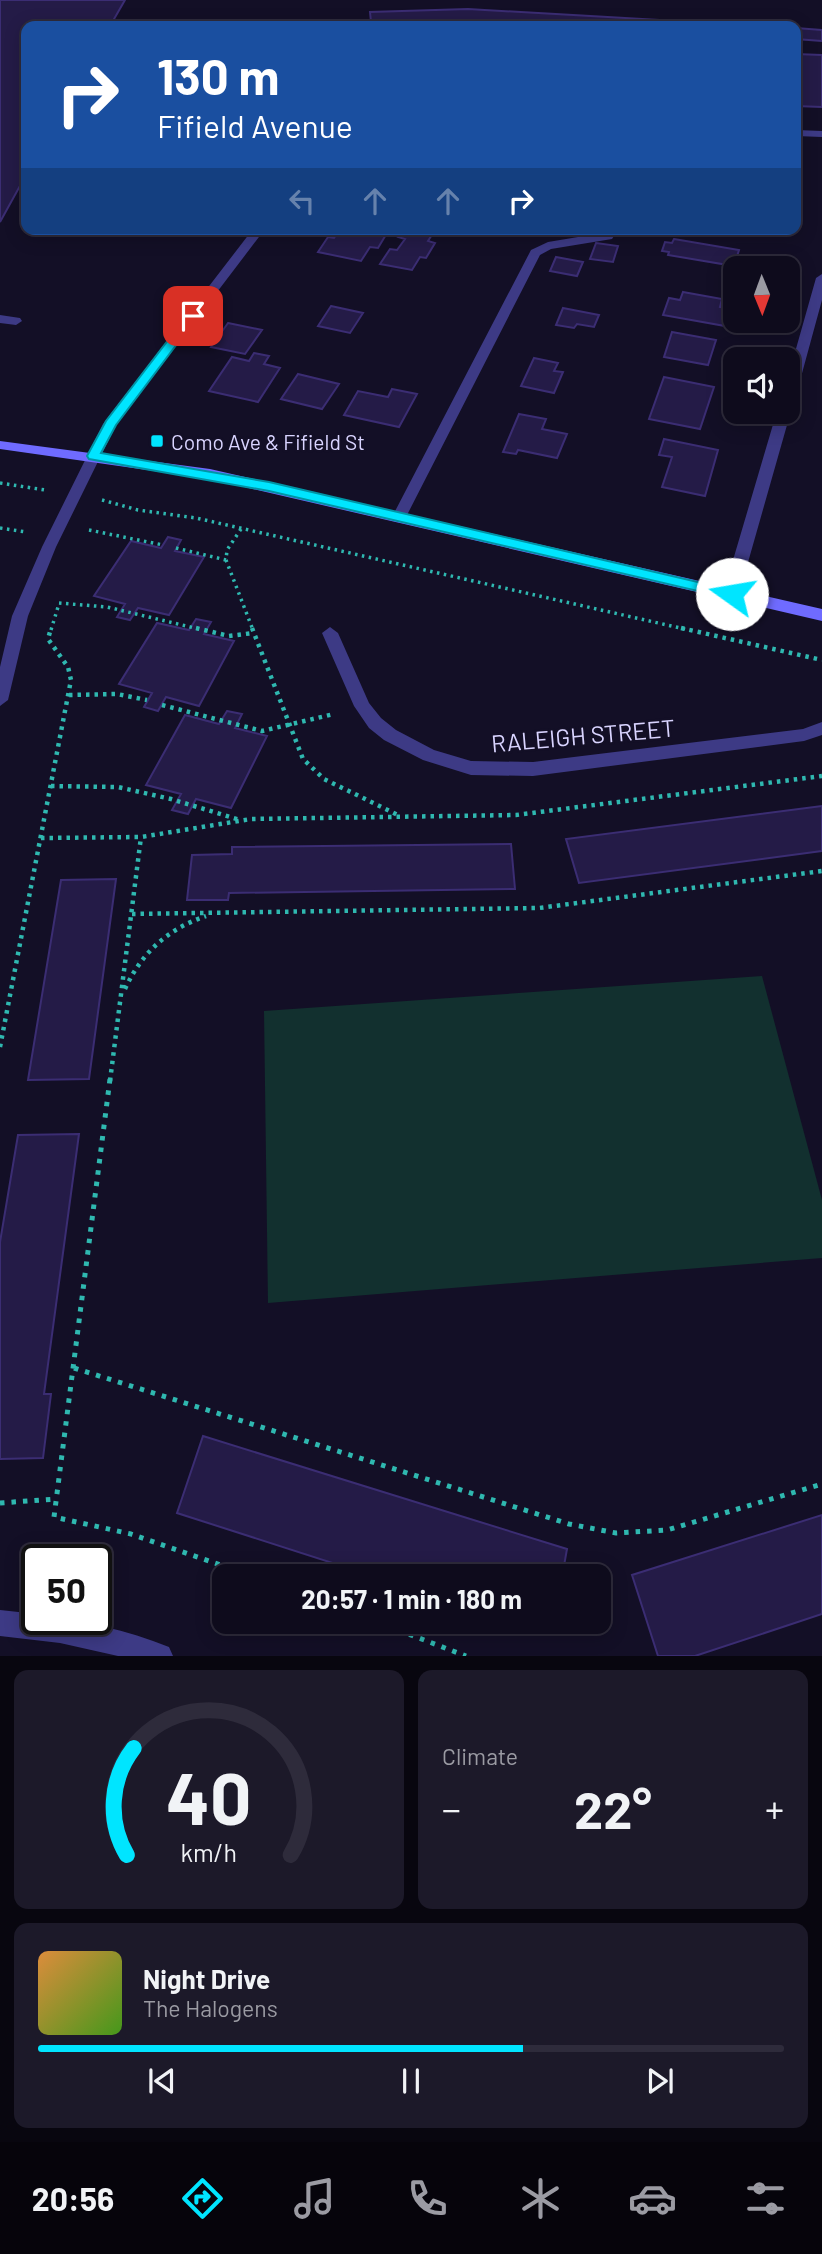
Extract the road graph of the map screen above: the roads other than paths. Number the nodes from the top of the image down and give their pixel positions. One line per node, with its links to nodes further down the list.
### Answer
1 (801, 133): 2 (street)
2 (822, 134)
3 (254, 235): 11 (street)
4 (608, 236): 12 (street)
5 (822, 278): 8 (street)
6 (0, 319): 7 (street)
7 (16, 321)
8 (800, 356)
9 (780, 424): 13 (street)
10 (0, 446): 11 (main road)
11 (94, 456): 12 (main road); 16 (street)
12 (399, 517): 13 (main road)
13 (732, 594): 14 (main road)
14 (822, 615)
15 (330, 633): 17 (street, RALEIGH STREET)
16 (0, 700)
17 (822, 728)
18 (0, 1623): 19 (street)
19 (160, 1656)

